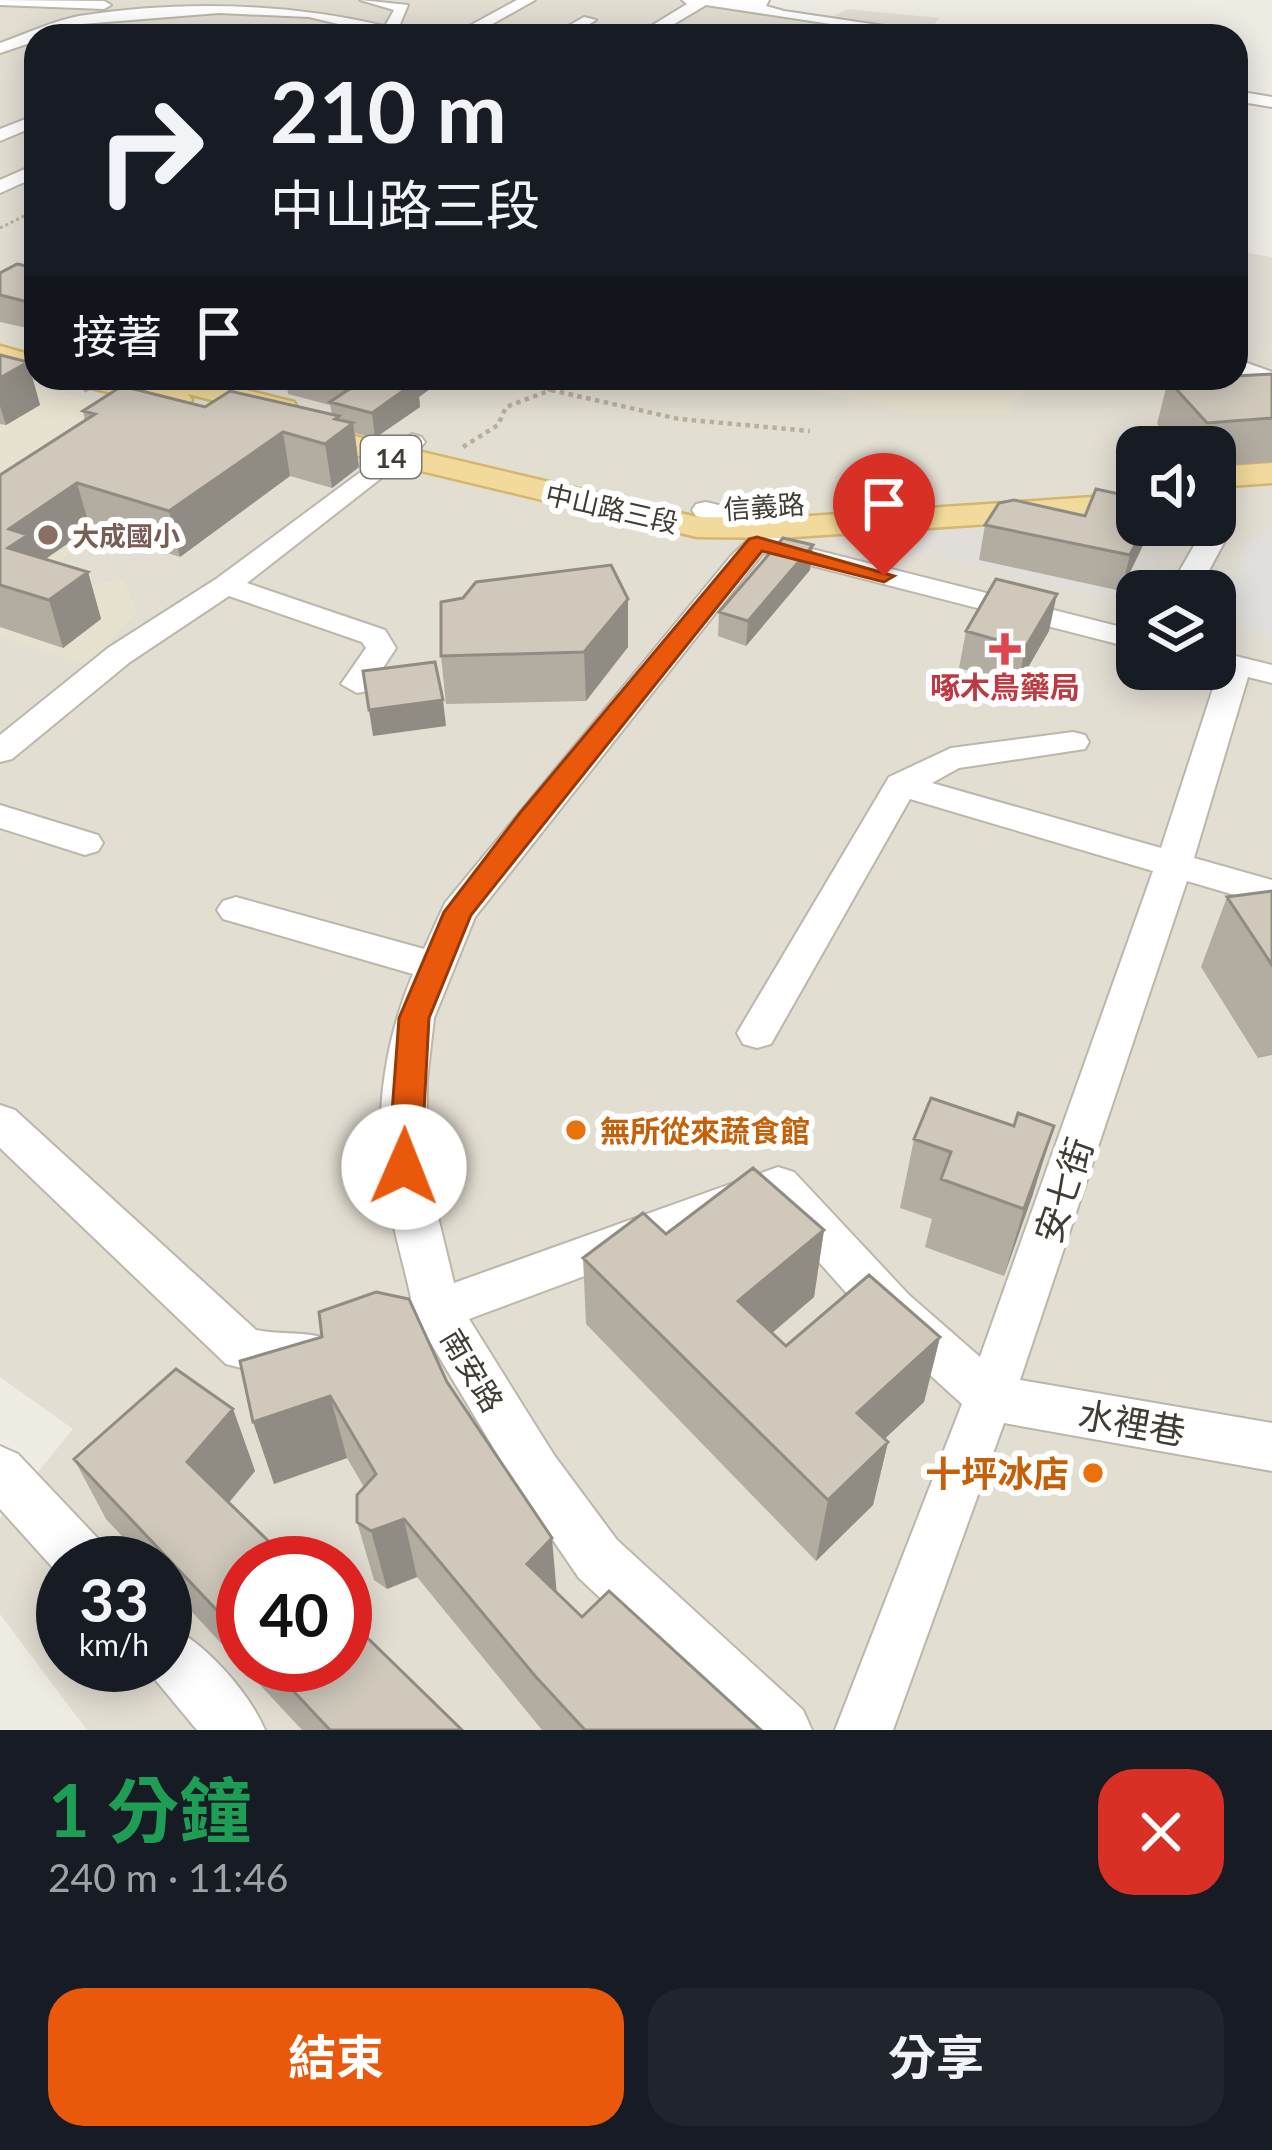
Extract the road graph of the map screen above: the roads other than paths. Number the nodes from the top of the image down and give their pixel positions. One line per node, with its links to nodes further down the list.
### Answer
1 (367, 0): 16 (street)
2 (528, 0): 17 (street)
3 (809, 0): 7 (street)
4 (0, 1): 5 (street)
5 (51, 1): 10 (street)
6 (695, 1): 7 (street); 19 (street)
7 (739, 3): 20 (street)
8 (217, 5): 9 (street); 10 (street)
9 (245, 10): 10 (street); 11 (street)
10 (199, 11): 13 (street)
11 (289, 11): 14 (street); 15 (street)
12 (589, 20): 18 (street)
13 (69, 24)
14 (260, 24)
15 (354, 24)
16 (393, 24)
17 (483, 24)
18 (582, 24)
19 (661, 24)
20 (830, 24)
21 (114, 390): 23 (main road, 中山路三段 / 14)
22 (201, 390): 23 (main road, 中山路三段 / 14)
23 (402, 450): 30 (main road, 中山路三段 / 14); 30 (main road, 中山路三段 / 14); 32 (street)
24 (1272, 473): 25 (main road)
25 (1236, 476)
26 (1116, 484): 30 (main road, 信義路 / 14)
27 (1272, 495): 28 (main road)
28 (1236, 497)
29 (1116, 505): 31 (main road, 信義路 / 14)
30 (702, 519): 31 (main road, 信義路 / 14)
31 (768, 536): 33 (street); 34 (street); 45 (street, 南安路)
32 (226, 585): 36 (street); 38 (street)
33 (1116, 613)
34 (1116, 634)
35 (1237, 657): 42 (street, 安七街)
36 (358, 684)
37 (1072, 742): 39 (street)
38 (0, 752)
39 (901, 785): 42 (street); 46 (street)
40 (0, 816): 41 (street)
41 (85, 843)
42 (1174, 868): 43 (street); 49 (street, 安七街)
43 (1272, 893)
44 (236, 910): 45 (street)
45 (435, 966): 48 (street, 南安路)
46 (757, 1033)
47 (0, 1122): 48 (street)
48 (438, 1312): 49 (street); 55 (street, 南安路)
49 (991, 1399): 50 (street, 水裡巷); 56 (street, 安七街)
50 (1272, 1447)
51 (0, 1471): 52 (street)
52 (59, 1536)
53 (192, 1682): 54 (street)
54 (236, 1730)
55 (783, 1730)
56 (864, 1730)

